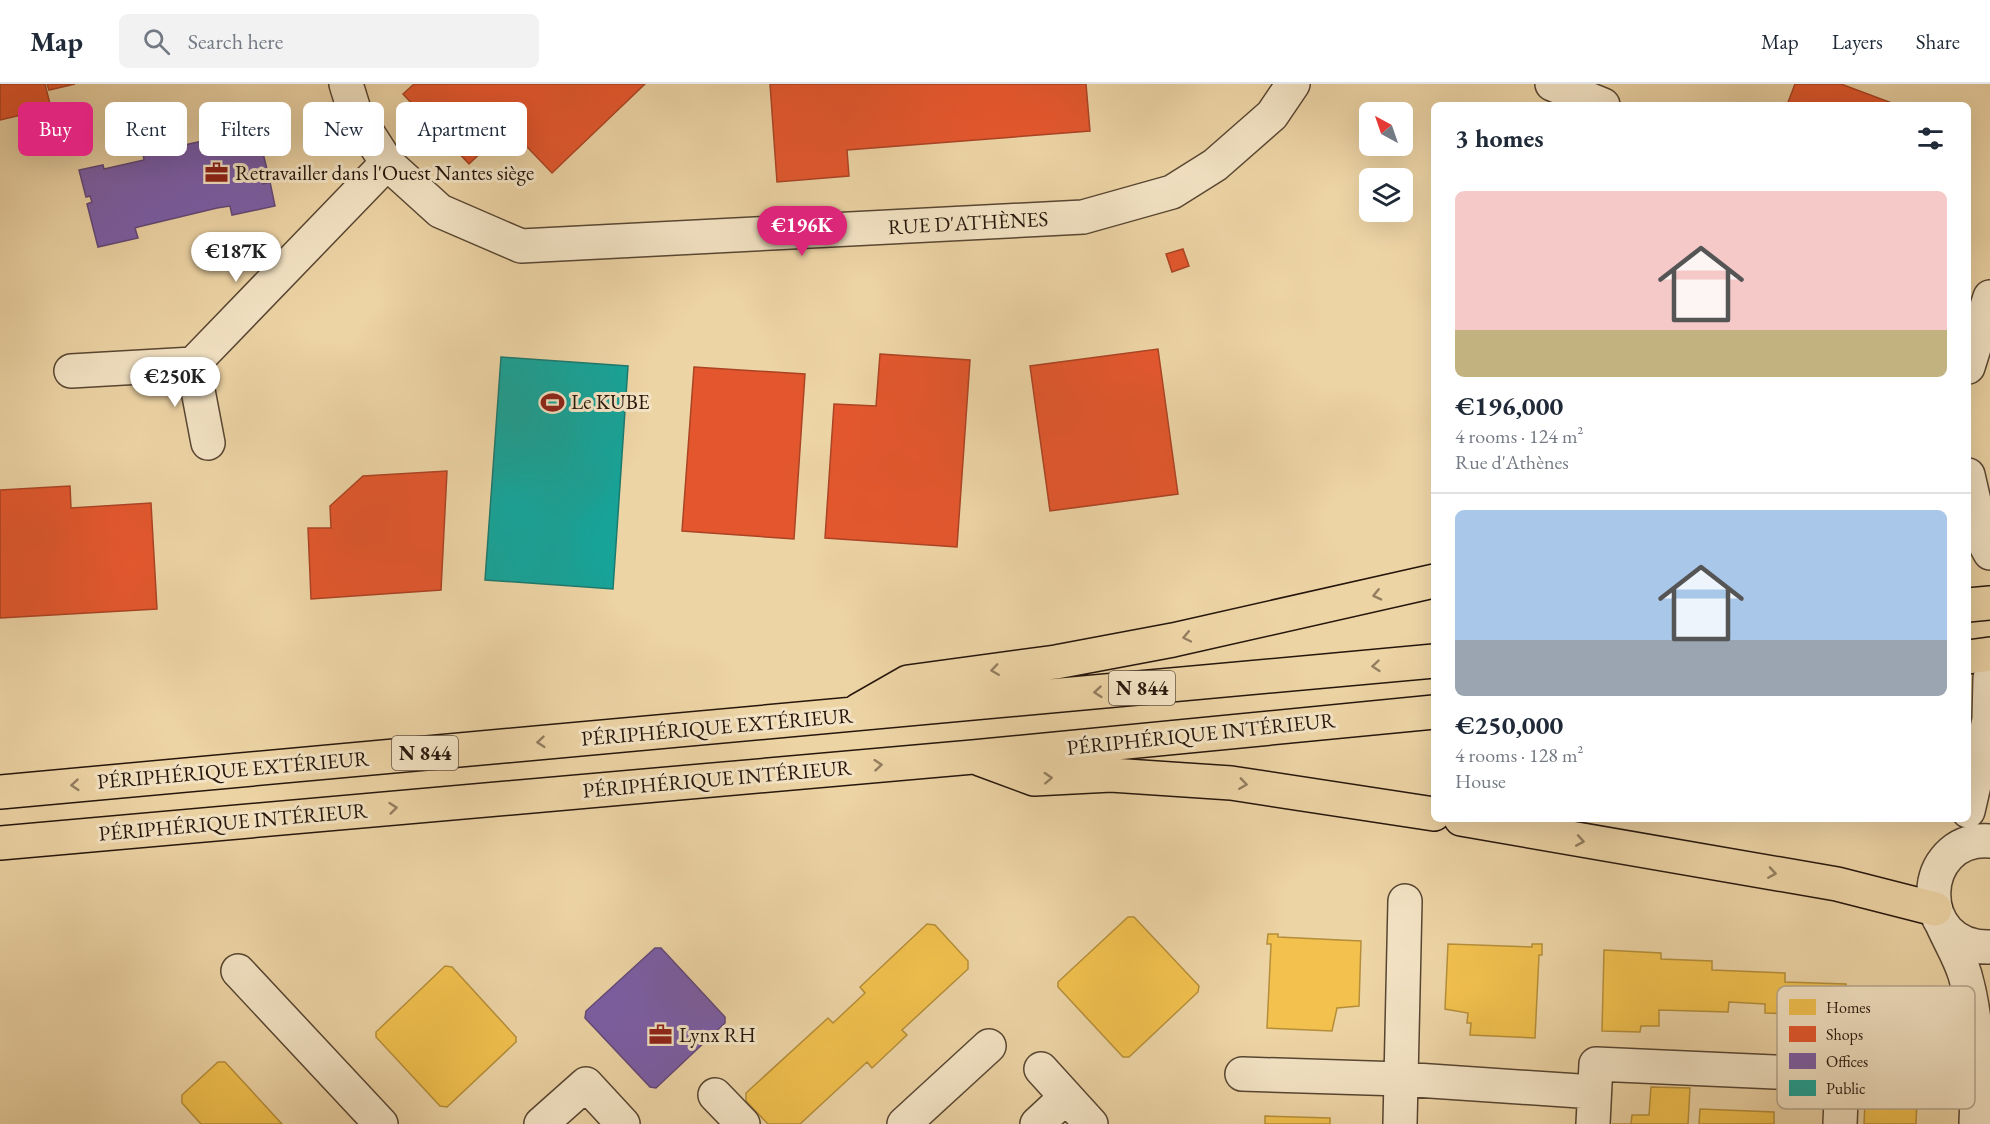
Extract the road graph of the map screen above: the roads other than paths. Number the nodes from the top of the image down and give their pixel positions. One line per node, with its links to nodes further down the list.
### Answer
1 (346, 84): 5 (street, RUE D'ATHÈNES)
2 (1293, 84): 5 (street, RUE D'ATHÈNES)
3 (1552, 84): 4 (street)
4 (1596, 102)
5 (387, 163): 8 (street)
6 (1990, 297): 7 (street)
7 (1971, 357)
8 (193, 364): 9 (street); 12 (street)
9 (71, 371)
10 (1990, 376): 11 (street)
11 (1971, 385)
12 (208, 443)
13 (1971, 475): 14 (street)
14 (1990, 483)
15 (1971, 487): 16 (street)
16 (1990, 553)
17 (1431, 582): 25 (highway, one-way to 25)
18 (1990, 603): 19 (highway)
19 (1971, 605)
20 (1990, 654): 21 (highway)
21 (1971, 657)
22 (1431, 661): 25 (highway, PÉRIPHÉRIQUE EXTÉRIEUR / N 844, one-way to 25)
23 (1990, 678): 26 (street)
24 (1431, 712): 27 (highway, PÉRIPHÉRIQUE INTÉRIEUR / N 844)
25 (850, 715): 28 (highway, PÉRIPHÉRIQUE EXTÉRIEUR / N 844, one-way to 28)
26 (1989, 724): 29 (street)
27 (973, 757): 30 (highway, one-way to 30); 34 (highway, PÉRIPHÉRIQUE INTÉRIEUR / N 844, one-way to 27)
28 (0, 792)
29 (1971, 799)
30 (1431, 814)
31 (1478, 822): 37 (highway, one-way to 37)
32 (1964, 822): 35 (street)
33 (1990, 842): 35 (street)
34 (0, 843)
35 (1954, 852): 37 (street)
36 (1406, 901): 48 (street)
37 (1938, 916): 38 (street); 40 (street)
38 (1990, 947)
39 (238, 971): 53 (street)
40 (1967, 986)
41 (1990, 1015): 44 (street)
42 (1975, 1038): 44 (street)
43 (989, 1046): 57 (street)
44 (1978, 1057): 63 (street)
45 (1041, 1070): 51 (street)
46 (1777, 1073): 49 (street)
47 (1242, 1074): 48 (street)
48 (1401, 1078): 49 (street); 60 (street)
49 (1594, 1092): 61 (street)
50 (716, 1095): 56 (street)
51 (1066, 1097): 58 (street); 59 (street)
52 (1841, 1109): 62 (street)
53 (381, 1124)
54 (541, 1124): 55 (street)
55 (623, 1124)
56 (743, 1124)
57 (904, 1124)
58 (1037, 1124)
59 (1091, 1124)
60 (1400, 1124)
61 (1593, 1124)
62 (1840, 1124)
63 (1976, 1124)

